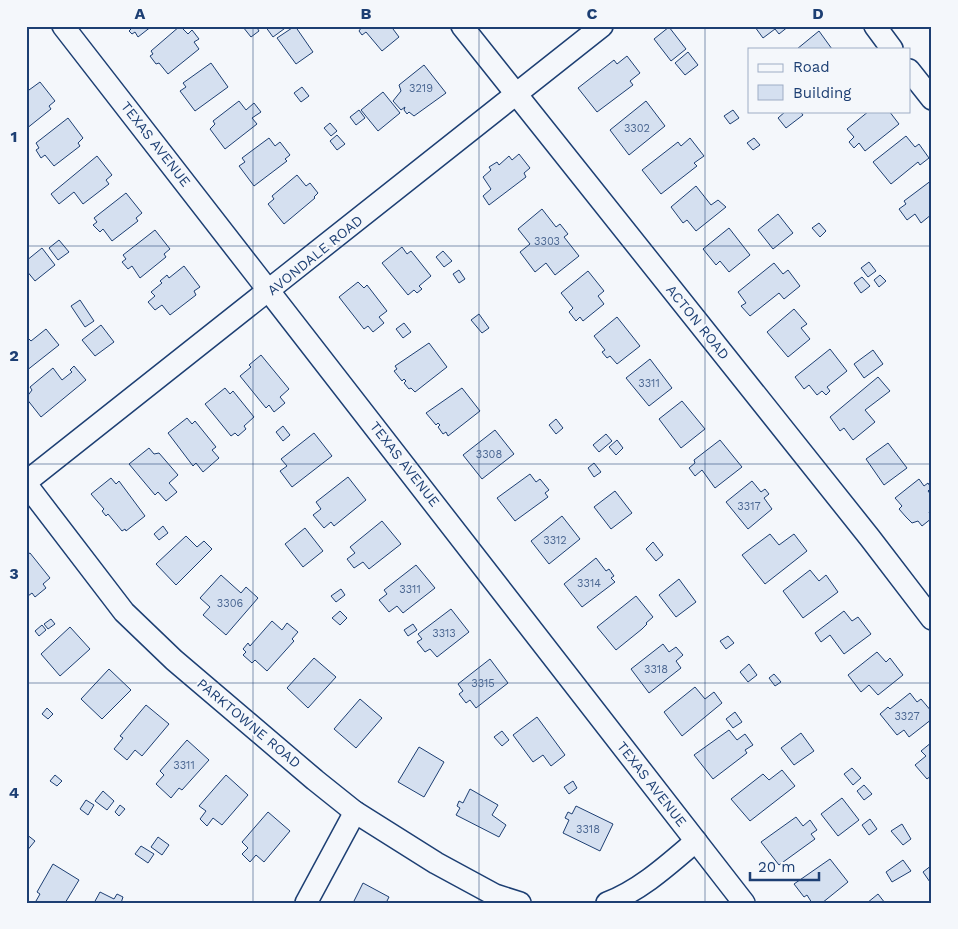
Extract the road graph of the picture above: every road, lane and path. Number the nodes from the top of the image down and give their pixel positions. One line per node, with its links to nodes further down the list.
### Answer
1 (63, 26): 9 (street, TEXAS AVENUE)
2 (462, 26): 7 (street, ACTON ROAD)
3 (602, 26): 7 (street, AVONDALE ROAD)
4 (875, 26): 5 (street)
5 (891, 48)
6 (910, 71): 8 (street)
7 (516, 95): 9 (street, AVONDALE ROAD); 11 (street, ACTON ROAD)
8 (932, 99)
9 (271, 291): 10 (street, AVONDALE ROAD); 13 (street, TEXAS AVENUE)
10 (26, 483): 12 (street, PARKTOWNE ROAD)
11 (932, 620)
12 (355, 812): 14 (street); 15 (street, PARKTOWNE ROAD)
13 (696, 841): 16 (street); 17 (street, TEXAS AVENUE)
14 (306, 903)
15 (520, 903)
16 (607, 903)
17 (744, 903)

